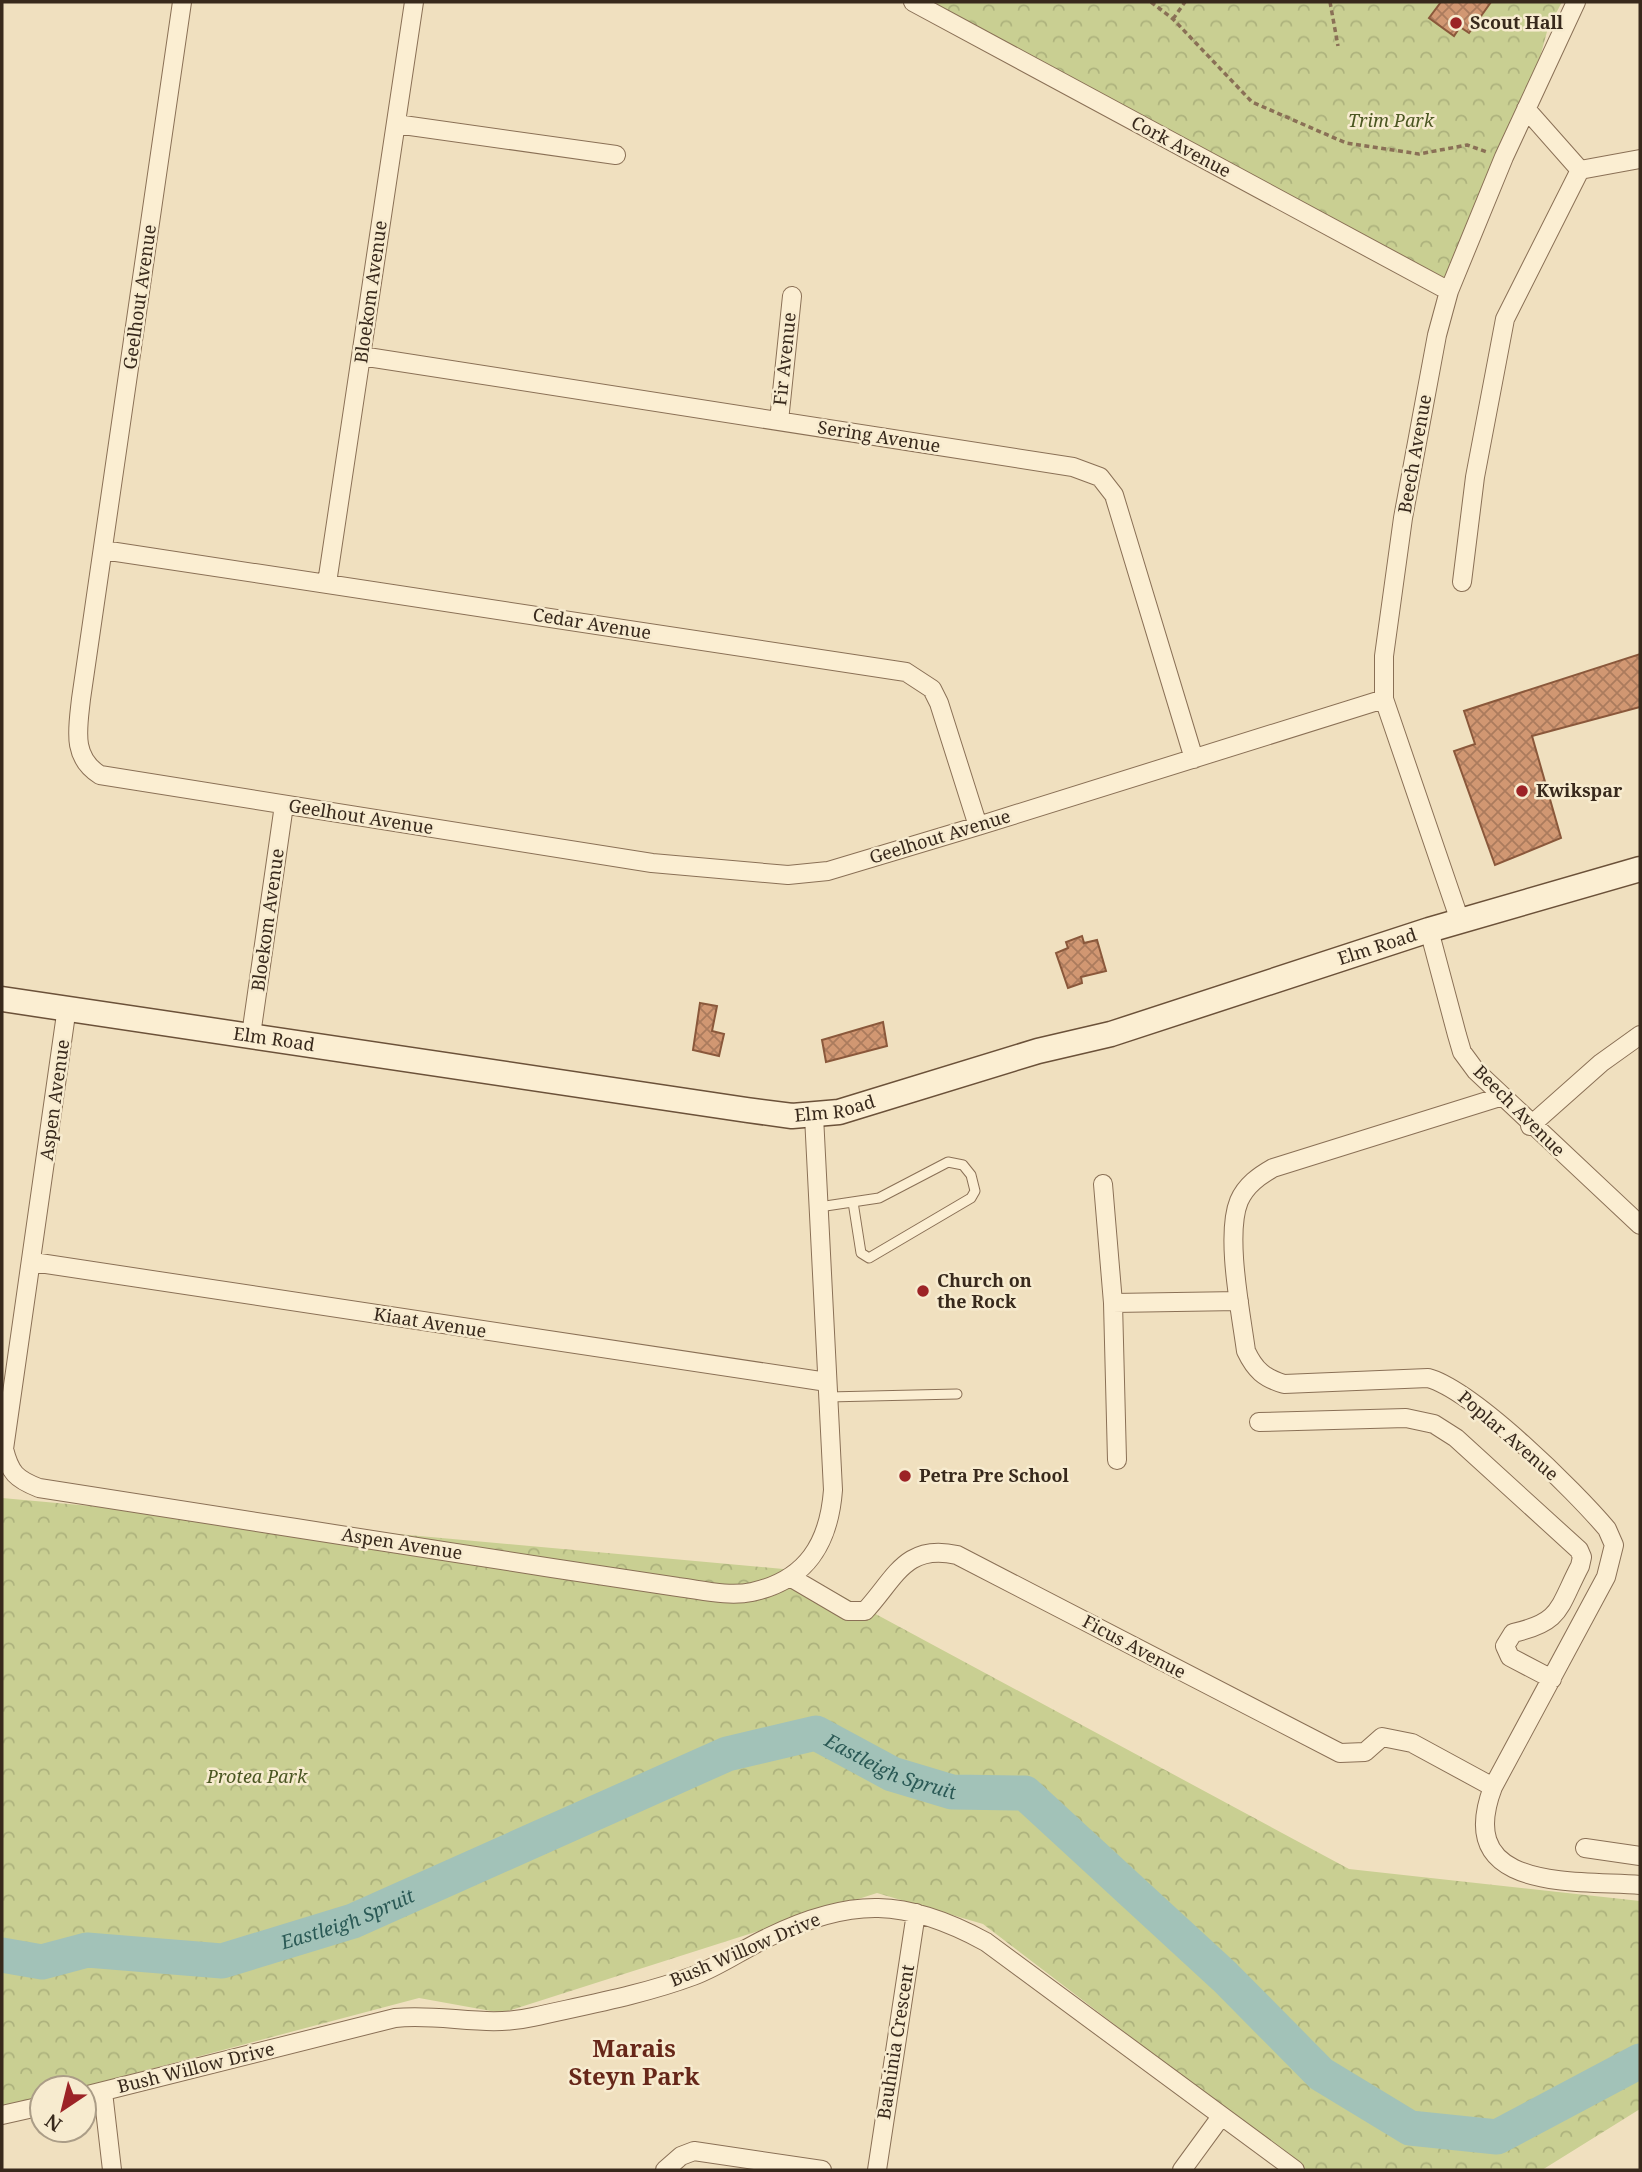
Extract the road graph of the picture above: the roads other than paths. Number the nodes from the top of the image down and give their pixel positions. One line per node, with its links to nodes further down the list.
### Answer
1 (182, 2): 14 (street, Geelhout Avenue)
2 (414, 2): 6 (street, Bloekom Avenue)
3 (913, 2): 10 (street, Cork Avenue)
4 (1576, 2): 5 (street, Beech Avenue)
5 (1526, 109): 9 (street); 10 (street, Beech Avenue)
6 (396, 124): 7 (street); 12 (street, Bloekom Avenue)
7 (616, 155)
8 (1640, 159): 9 (street)
9 (1580, 170): 15 (street)
10 (1449, 291): 17 (street, Beech Avenue)
11 (792, 296): 13 (street, Fir Avenue)
12 (362, 356): 13 (street, Sering Avenue); 16 (street, Bloekom Avenue)
13 (779, 421): 18 (street, Sering Avenue)
14 (103, 550): 16 (street, Cedar Avenue); 19 (street, Geelhout Avenue)
15 (1462, 582)
16 (327, 583): 20 (street, Cedar Avenue)
17 (1384, 699): 18 (street, Geelhout Avenue); 22 (street, Beech Avenue)
18 (1194, 759): 20 (street, Geelhout Avenue)
19 (284, 805): 20 (street, Geelhout Avenue); 26 (street, Bloekom Avenue)
20 (978, 827)
21 (1640, 869): 22 (street, Elm Road)
22 (1460, 921): 23 (street, Elm Road)
23 (1429, 930): 28 (street, Beech Avenue); 29 (street, Elm Road)
24 (2, 999): 25 (street, Elm Road)
25 (67, 1007): 26 (street, Elm Road); 35 (street, Aspen Avenue)
26 (251, 1035): 29 (street, Elm Road)
27 (1640, 1035): 30 (street)
28 (1500, 1097): 30 (street, Beech Avenue); 36 (street, Poplar Avenue)
29 (814, 1116): 33 (street, Aspen Avenue)
30 (1530, 1126): 34 (street, Beech Avenue)
31 (1103, 1184): 37 (street)
32 (853, 1202): 32 (lane); 33 (lane)
33 (819, 1207): 38 (street, Aspen Avenue)
34 (1640, 1225)
35 (33, 1262): 38 (street, Kiaat Avenue); 42 (street, Aspen Avenue)
36 (1239, 1301): 37 (street); 43 (street, Poplar Avenue)
37 (1113, 1303): 41 (street)
38 (828, 1389): 39 (lane); 42 (street, Aspen Avenue)
39 (957, 1394)
40 (1259, 1422): 43 (street)
41 (1117, 1460)
42 (790, 1577): 44 (street, Ficus Avenue)
43 (1552, 1679): 44 (street, Poplar Avenue)
44 (1493, 1787): 47 (street, Poplar Avenue)
45 (1585, 1848): 46 (street)
46 (1640, 1856)
47 (1640, 1885)
48 (916, 1913): 49 (street, Bush Willow Drive); 53 (street, Bush Willow Drive); 57 (street, Bauhinia Crescent)
49 (103, 2092): 50 (street, Bush Willow Drive); 54 (street)
50 (98, 2093)
51 (28, 2109): 52 (street)
52 (2, 2115)
53 (1220, 2118): 58 (street); 59 (street, Bush Willow Drive)
54 (112, 2170)
55 (665, 2170): 56 (street)
56 (822, 2170)
57 (877, 2170)
58 (1182, 2170)
59 (1295, 2170)

